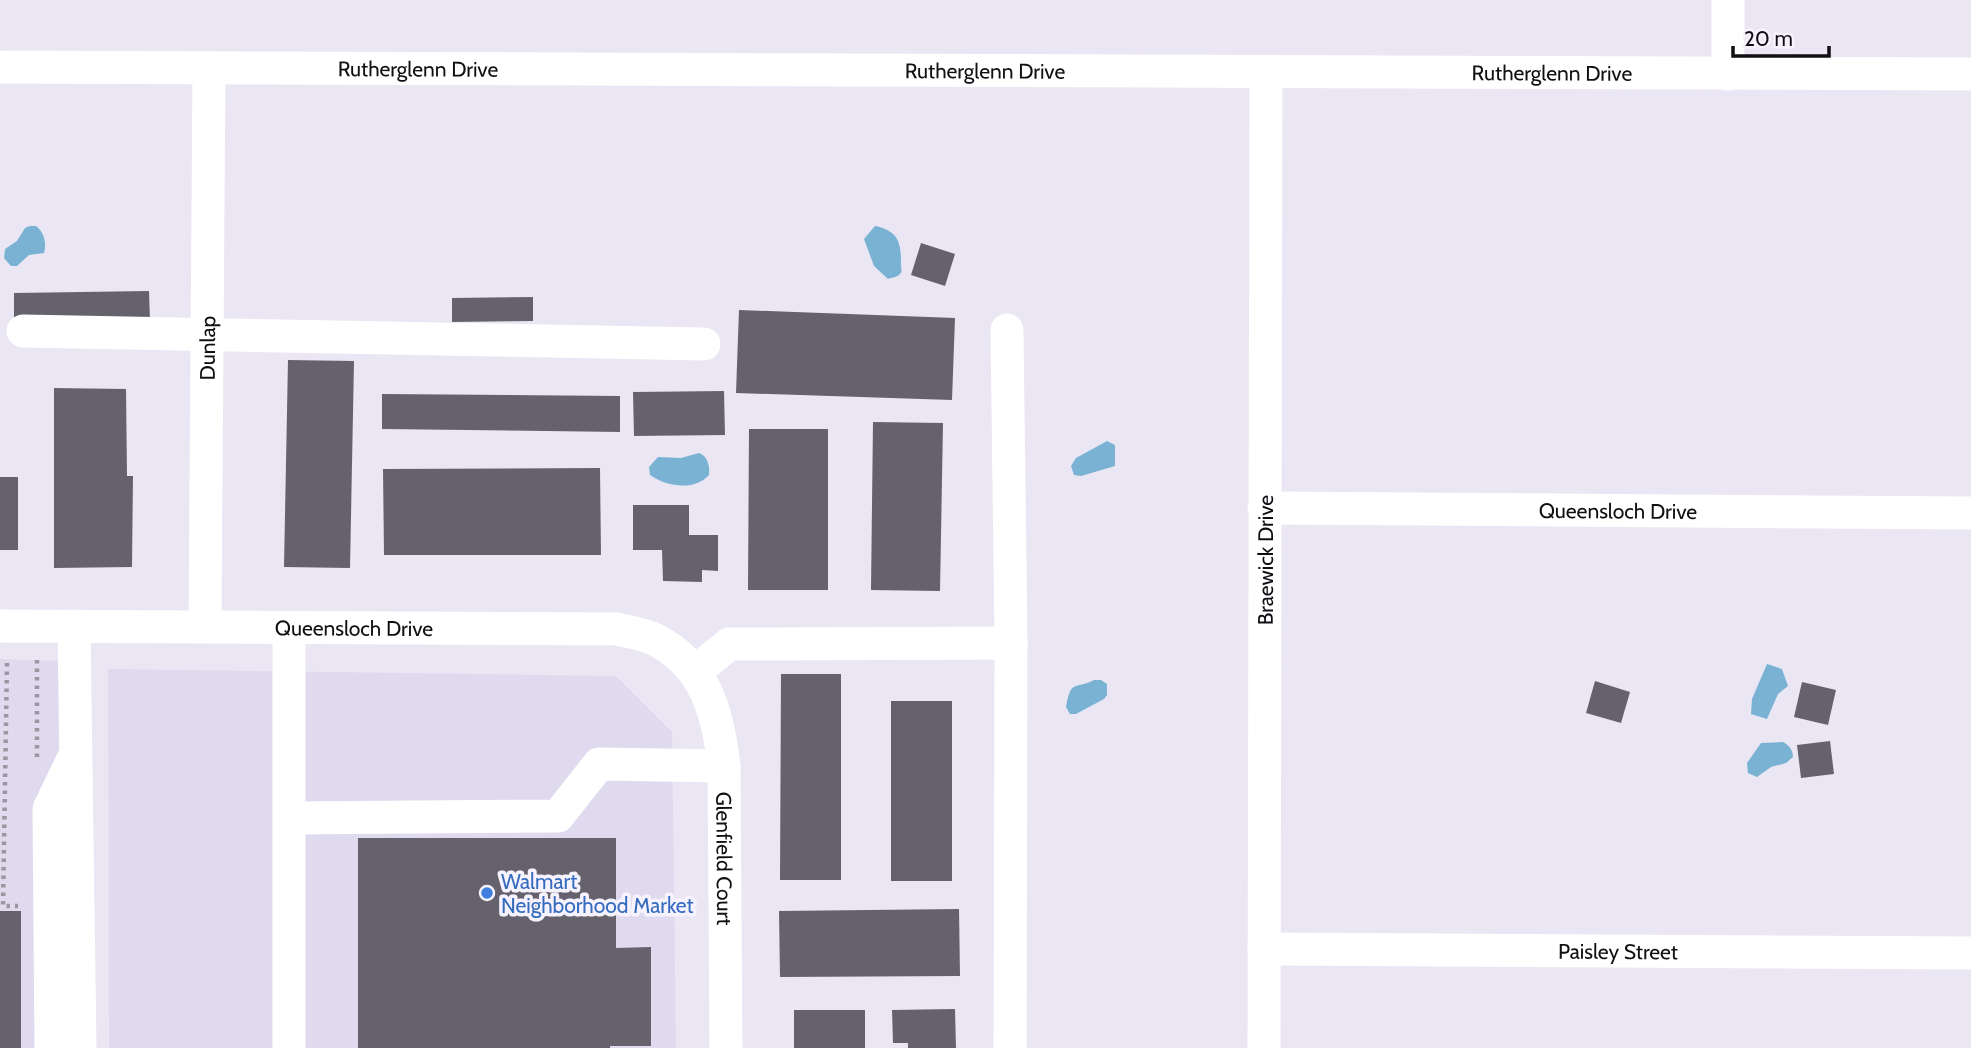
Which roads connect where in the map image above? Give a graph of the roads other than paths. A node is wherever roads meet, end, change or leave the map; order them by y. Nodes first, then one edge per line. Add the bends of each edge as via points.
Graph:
1 (1728, 0) edge
2 (0, 68) edge
3 (209, 68) junction
4 (1266, 72) junction
5 (1728, 74) junction
6 (1971, 74) edge
7 (1007, 330) dead end
8 (23, 331) dead end
9 (207, 333) junction
10 (704, 344) dead end
11 (1264, 508) junction
12 (1971, 513) edge
13 (0, 626) edge
14 (74, 626) junction
15 (205, 626) junction
16 (289, 628) junction
17 (1011, 643) junction
18 (695, 672) junction
19 (76, 754) junction
20 (724, 766) junction
21 (290, 818) junction
22 (1264, 949) junction
23 (1971, 953) edge
24 (51, 1048) edge
25 (80, 1048) edge
26 (289, 1048) edge
27 (726, 1048) edge
28 (1010, 1048) edge
29 (1264, 1048) edge

1 - 5 street
2 - 3 street, Rutherglenn Drive
3 - 4 street, Rutherglenn Drive
3 - 9 street, Dunlap
4 - 5 street, Rutherglenn Drive
4 - 11 street, Braewick Drive
5 - 6 street, Rutherglenn Drive
7 - 17 street
8 - 9 street
9 - 10 street
9 - 15 street, Dunlap
11 - 12 street, Queensloch Drive
11 - 22 street, Braewick Drive
13 - 14 street, Queensloch Drive
14 - 15 street, Queensloch Drive
14 - 19 street
15 - 16 street, Queensloch Drive
16 - 18 street, Queensloch Drive via 617,629 653,639
16 - 21 street
17 - 18 street via 729,644
17 - 28 street
18 - 20 street, Glenfield Court via 720,727
19 - 24 street via 50,809
19 - 25 street
20 - 21 street via 599,764 558,816
20 - 27 street, Glenfield Court
21 - 26 street
22 - 23 street, Paisley Street
22 - 29 street, Braewick Drive

